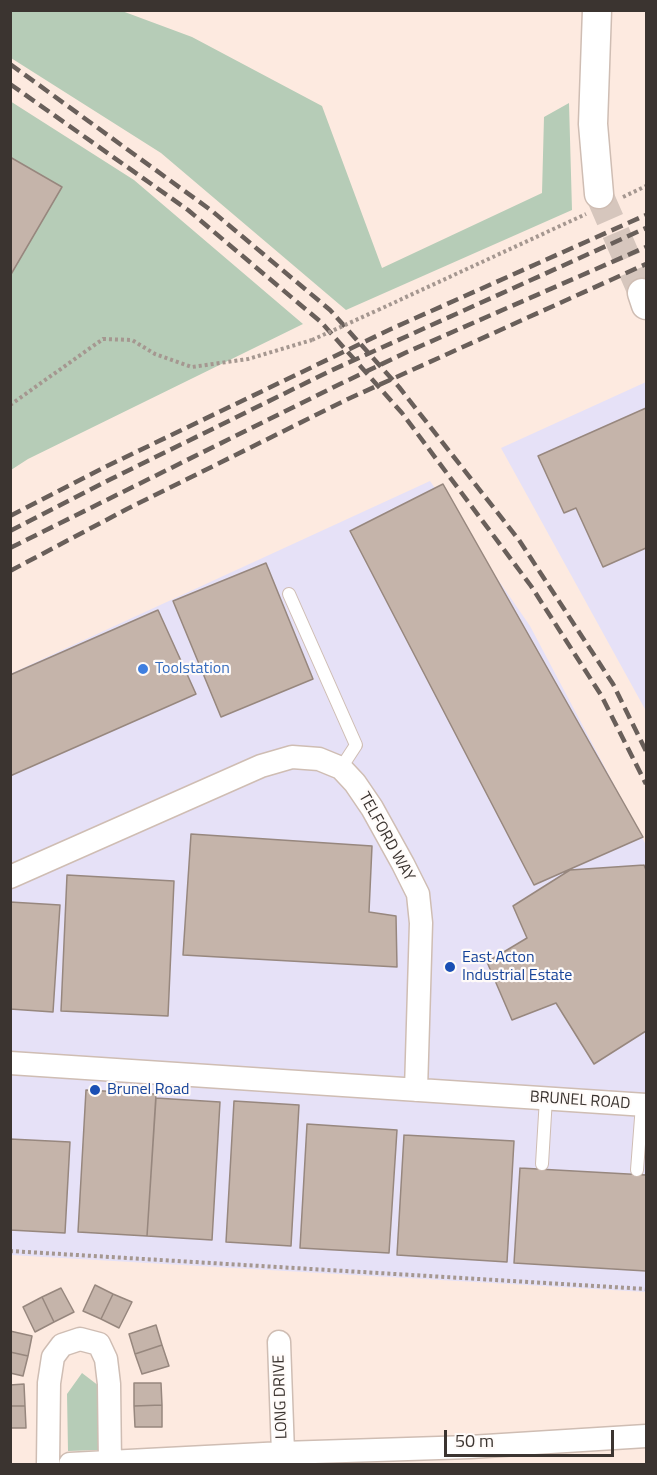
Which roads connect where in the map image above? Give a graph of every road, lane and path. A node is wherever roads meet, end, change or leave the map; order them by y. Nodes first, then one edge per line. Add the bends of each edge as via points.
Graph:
1 (597, 10) edge
2 (646, 186) edge
3 (602, 202) junction
4 (10, 405) edge
5 (289, 594) dead end
6 (341, 768) junction
7 (10, 877) edge
8 (10, 1063) edge
9 (416, 1089) junction
10 (546, 1098) junction
11 (644, 1105) edge
12 (542, 1164) dead end
13 (637, 1170) dead end
14 (10, 1251) edge
15 (646, 1290) edge
16 (279, 1342) dead end
17 (646, 1437) edge
18 (283, 1453) junction
19 (470, 1456) edge
20 (110, 1463) edge
21 (48, 1464) edge
22 (70, 1464) edge

1 - 3 street via 593,124
2 - 3 path
3 - 4 path, bridge via 312,340 248,359 192,367 155,354 132,340 103,339
5 - 6 lane via 356,745
6 - 7 street via 319,759 292,757 261,766
6 - 9 street, TELFORD WAY via 372,808 418,894 421,923
8 - 9 street, BRUNEL ROAD
9 - 10 street, BRUNEL ROAD
10 - 11 street, BRUNEL ROAD
10 - 12 lane
11 - 13 lane
14 - 15 path
16 - 18 street, LONG DRIVE
17 - 19 street, LONG DRIVE
18 - 19 street, LONG DRIVE
18 - 20 street, LONG DRIVE
20 - 21 street via 110,1384 106,1359 99,1344 80,1339 62,1345 53,1357
20 - 22 street, LONG DRIVE

